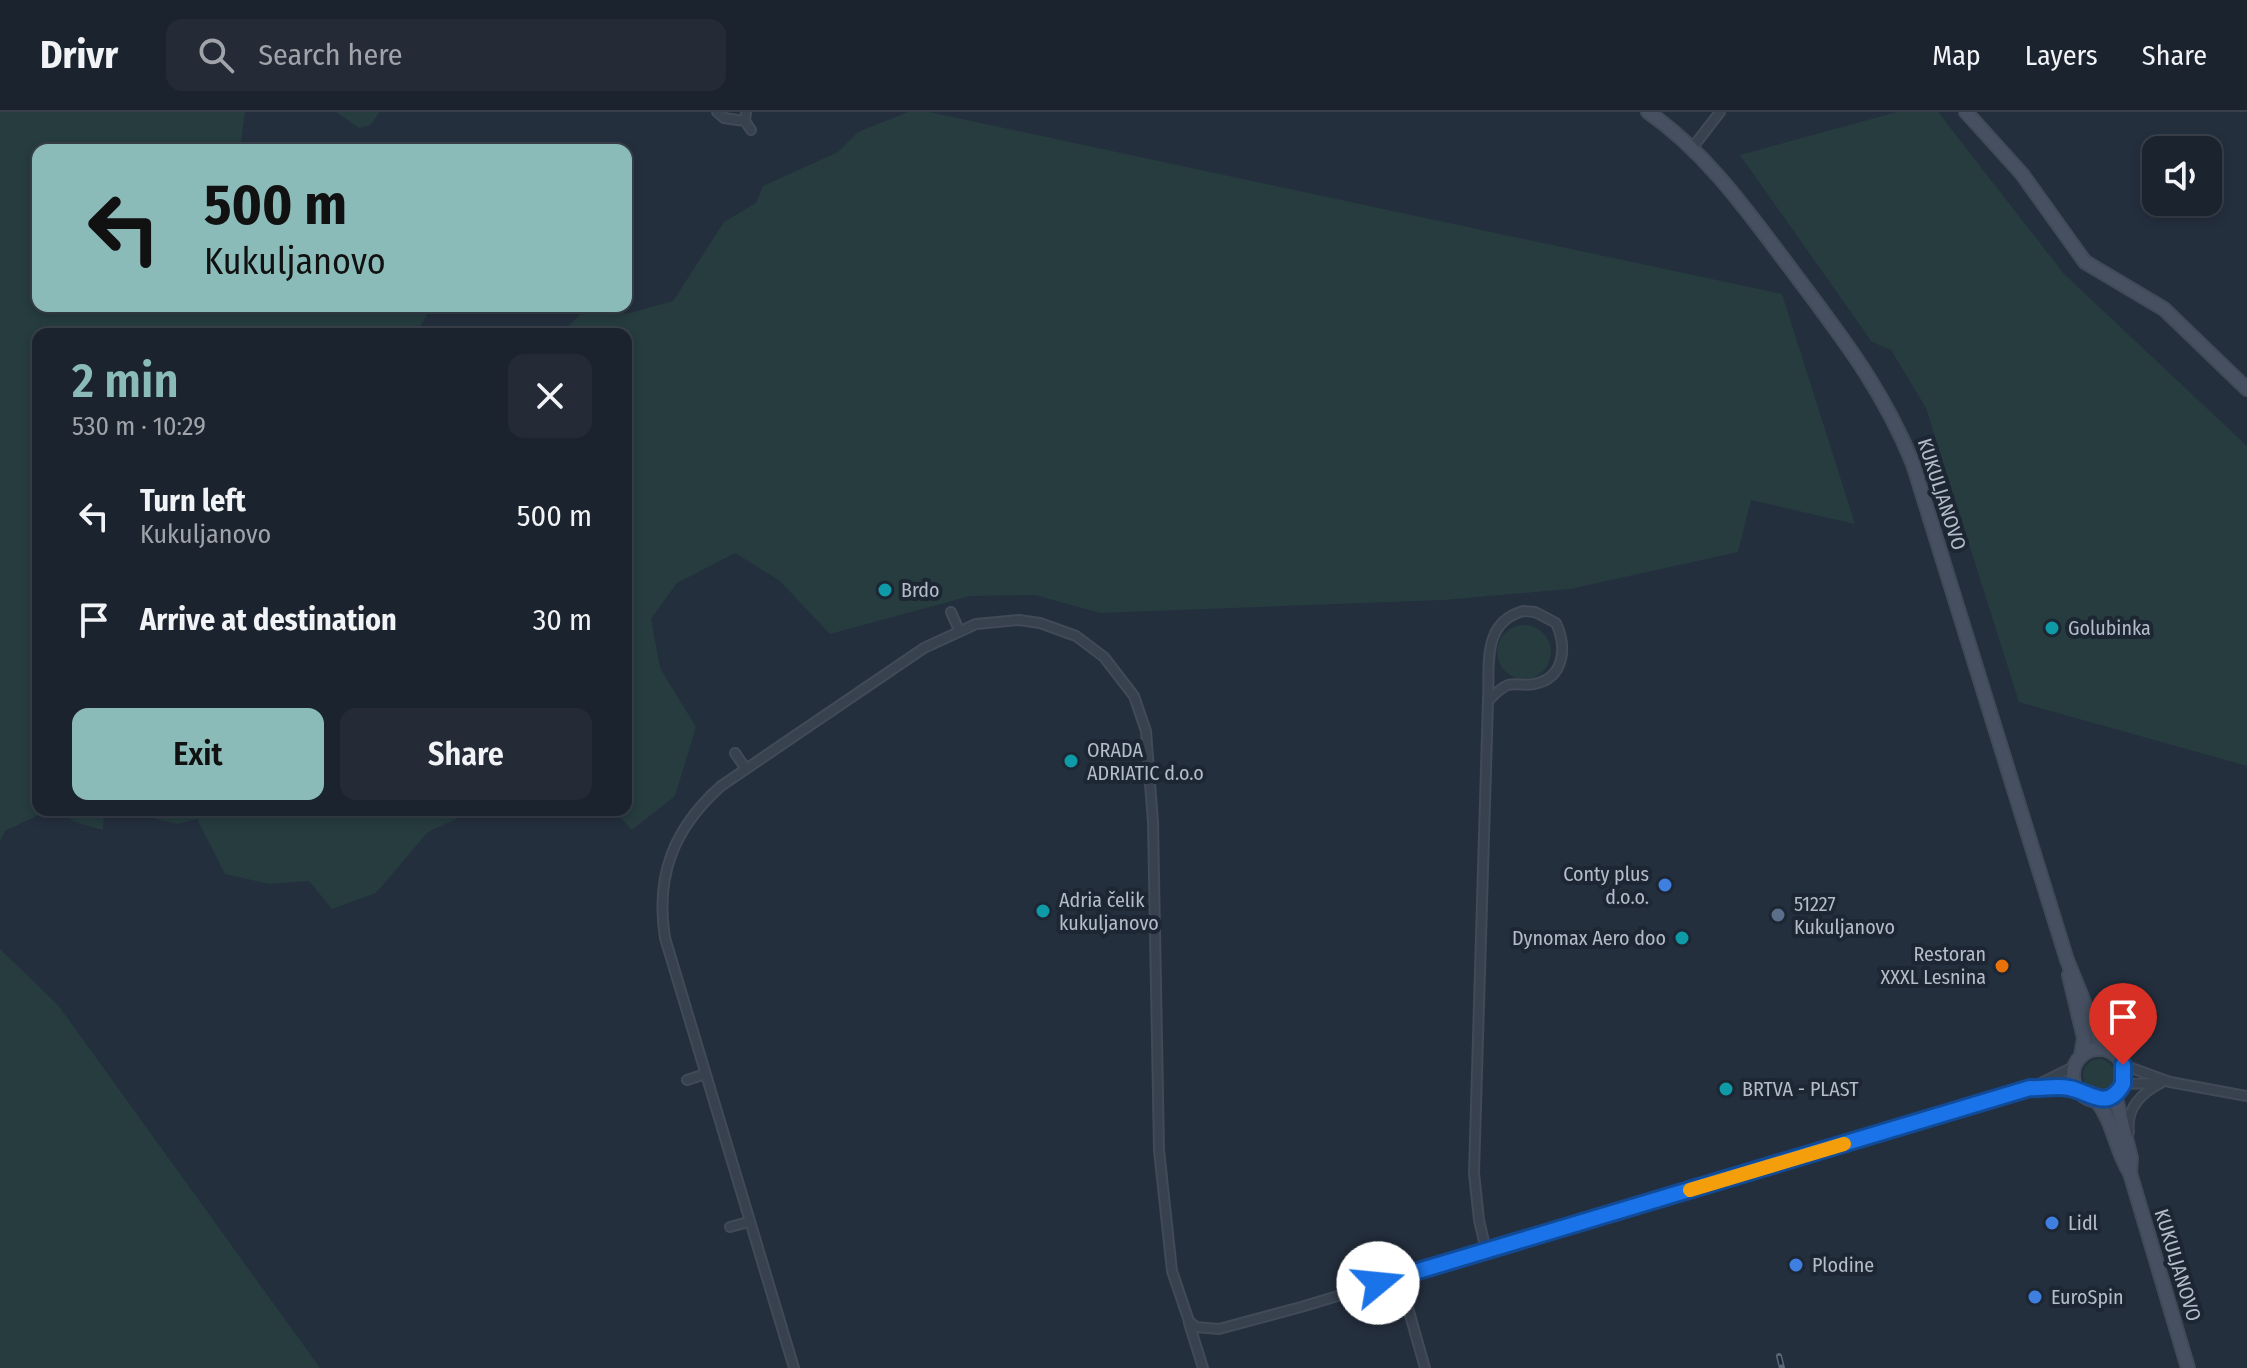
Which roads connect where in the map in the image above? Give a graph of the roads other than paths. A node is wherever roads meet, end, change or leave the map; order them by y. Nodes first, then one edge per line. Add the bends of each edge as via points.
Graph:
1 (717, 112) edge
2 (1648, 112) edge
3 (1720, 112) edge
4 (1966, 112) edge
5 (746, 116) edge
6 (751, 130) dead end
7 (1693, 147) junction
8 (2247, 389) edge
9 (951, 612) dead end
10 (959, 630) junction
11 (1488, 701) junction
12 (735, 753) dead end
13 (746, 769) junction
14 (2067, 960) junction
15 (2103, 1049) junction
16 (2078, 1061) junction
17 (2123, 1065) junction
18 (705, 1074) junction
19 (687, 1080) dead end
20 (2165, 1082) junction
21 (2123, 1084) junction
22 (2030, 1088) junction
23 (2080, 1092) junction
24 (2115, 1095) junction
25 (2247, 1096) edge
26 (2096, 1100) junction
27 (2131, 1158) junction
28 (2130, 1173) junction
29 (748, 1222) junction
30 (730, 1227) dead end
31 (1486, 1250) junction
32 (1399, 1276) junction
33 (1189, 1321) junction
34 (794, 1368) edge
35 (1203, 1368) edge
36 (1425, 1368) edge
37 (2188, 1368) edge

1 - 5 street via 724,118
2 - 7 main road, KUKULJANOVO
3 - 7 street
4 - 8 main road via 2022,174 2085,262 2164,309
5 - 6 street
7 - 14 main road, KUKULJANOVO via 1866,370 1899,429
9 - 10 street
10 - 13 street via 924,648
10 - 33 street via 1019,620 1060,628 1104,657 1125,681 1140,711 1153,822 1161,1191 1172,1271
11 - 11 street via 1509,685 1535,684 1556,671 1564,648 1556,623 1523,611 1501,621 1490,642
11 - 31 street via 1474,1173
12 - 13 street
13 - 18 street via 693,812 663,877 665,938
14 - 15 main road, KUKULJANOVO
14 - 16 main road, KUKULJANOVO via 2084,1038
15 - 16 main road
15 - 17 main road, KUKULJANOVO
16 - 22 street
16 - 23 main road, KUKULJANOVO via 2074,1076
17 - 20 street
17 - 21 main road
18 - 19 street
18 - 29 street
20 - 21 street
20 - 25 street
20 - 27 street via 2144,1094 2132,1109
21 - 24 main road
22 - 23 street
22 - 31 street
23 - 26 main road
24 - 26 main road
24 - 27 main road, KUKULJANOVO
26 - 28 main road, KUKULJANOVO via 2107,1114
27 - 28 main road, KUKULJANOVO
28 - 37 main road, KUKULJANOVO
29 - 30 street
29 - 34 street
31 - 32 street
32 - 33 street via 1219,1329
32 - 36 street
33 - 35 street

